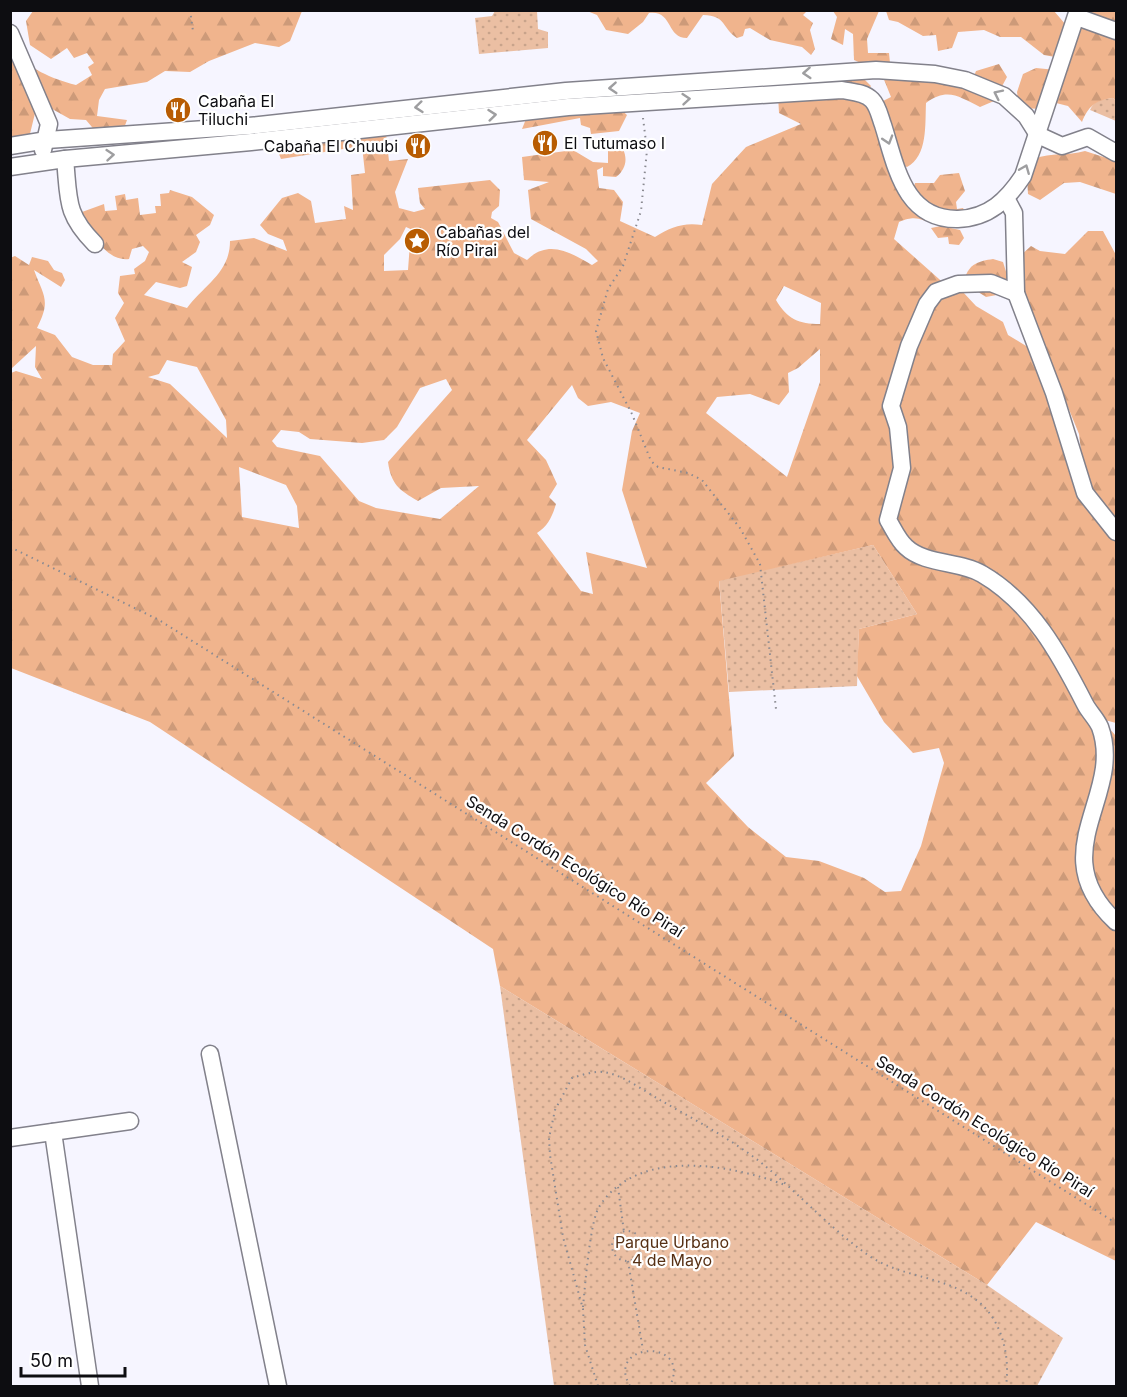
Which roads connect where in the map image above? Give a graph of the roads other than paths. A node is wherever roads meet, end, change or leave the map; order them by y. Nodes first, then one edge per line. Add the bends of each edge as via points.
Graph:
1 (1078, 14) edge
2 (1116, 31) edge
3 (10, 33) edge
4 (876, 70) junction
5 (770, 84) junction
6 (859, 92) junction
7 (467, 110) junction
8 (274, 131) junction
9 (1038, 135) junction
10 (84, 138) junction
11 (47, 140) junction
12 (10, 146) edge
13 (1116, 153) edge
14 (86, 158) junction
15 (65, 159) junction
16 (37, 163) junction
17 (10, 167) edge
18 (1007, 200) junction
19 (95, 244) dead end
20 (1016, 293) junction
21 (1116, 532) edge
22 (1116, 922) edge
23 (210, 1054) dead end
24 (130, 1121) dead end
25 (53, 1132) junction
26 (10, 1138) edge
27 (90, 1386) edge
28 (278, 1386) edge

1 - 2 street
1 - 9 street
3 - 11 street via 46,115
4 -> 5 street
4 - 6 street
9 -> 4 street via 1026,116 1004,96 965,80
5 - 6 street
7 -> 5 street via 641,103
5 -> 7 street via 566,91
6 -> 18 street via 872,100 879,113 902,186 914,203 928,213 963,219 980,215
7 - 8 street
8 - 10 street
14 -> 8 street
9 - 13 street via 1062,146 1088,137
18 -> 9 street via 1023,176
10 - 11 street
10 - 14 street
11 - 12 street
11 - 16 street
14 - 15 street
15 - 16 street
15 - 19 street via 70,211
16 - 17 street
18 - 20 street via 1014,213
20 - 21 street via 1054,393 1085,493
20 - 22 street via 991,283 958,284 936,292 927,304 891,406 898,427 902,468 888,520 906,547 981,573 1015,598 1042,629 1099,724 1105,764 1089,818 1084,869 1093,895
23 - 28 street
24 - 25 street
25 - 26 street
25 - 27 street

